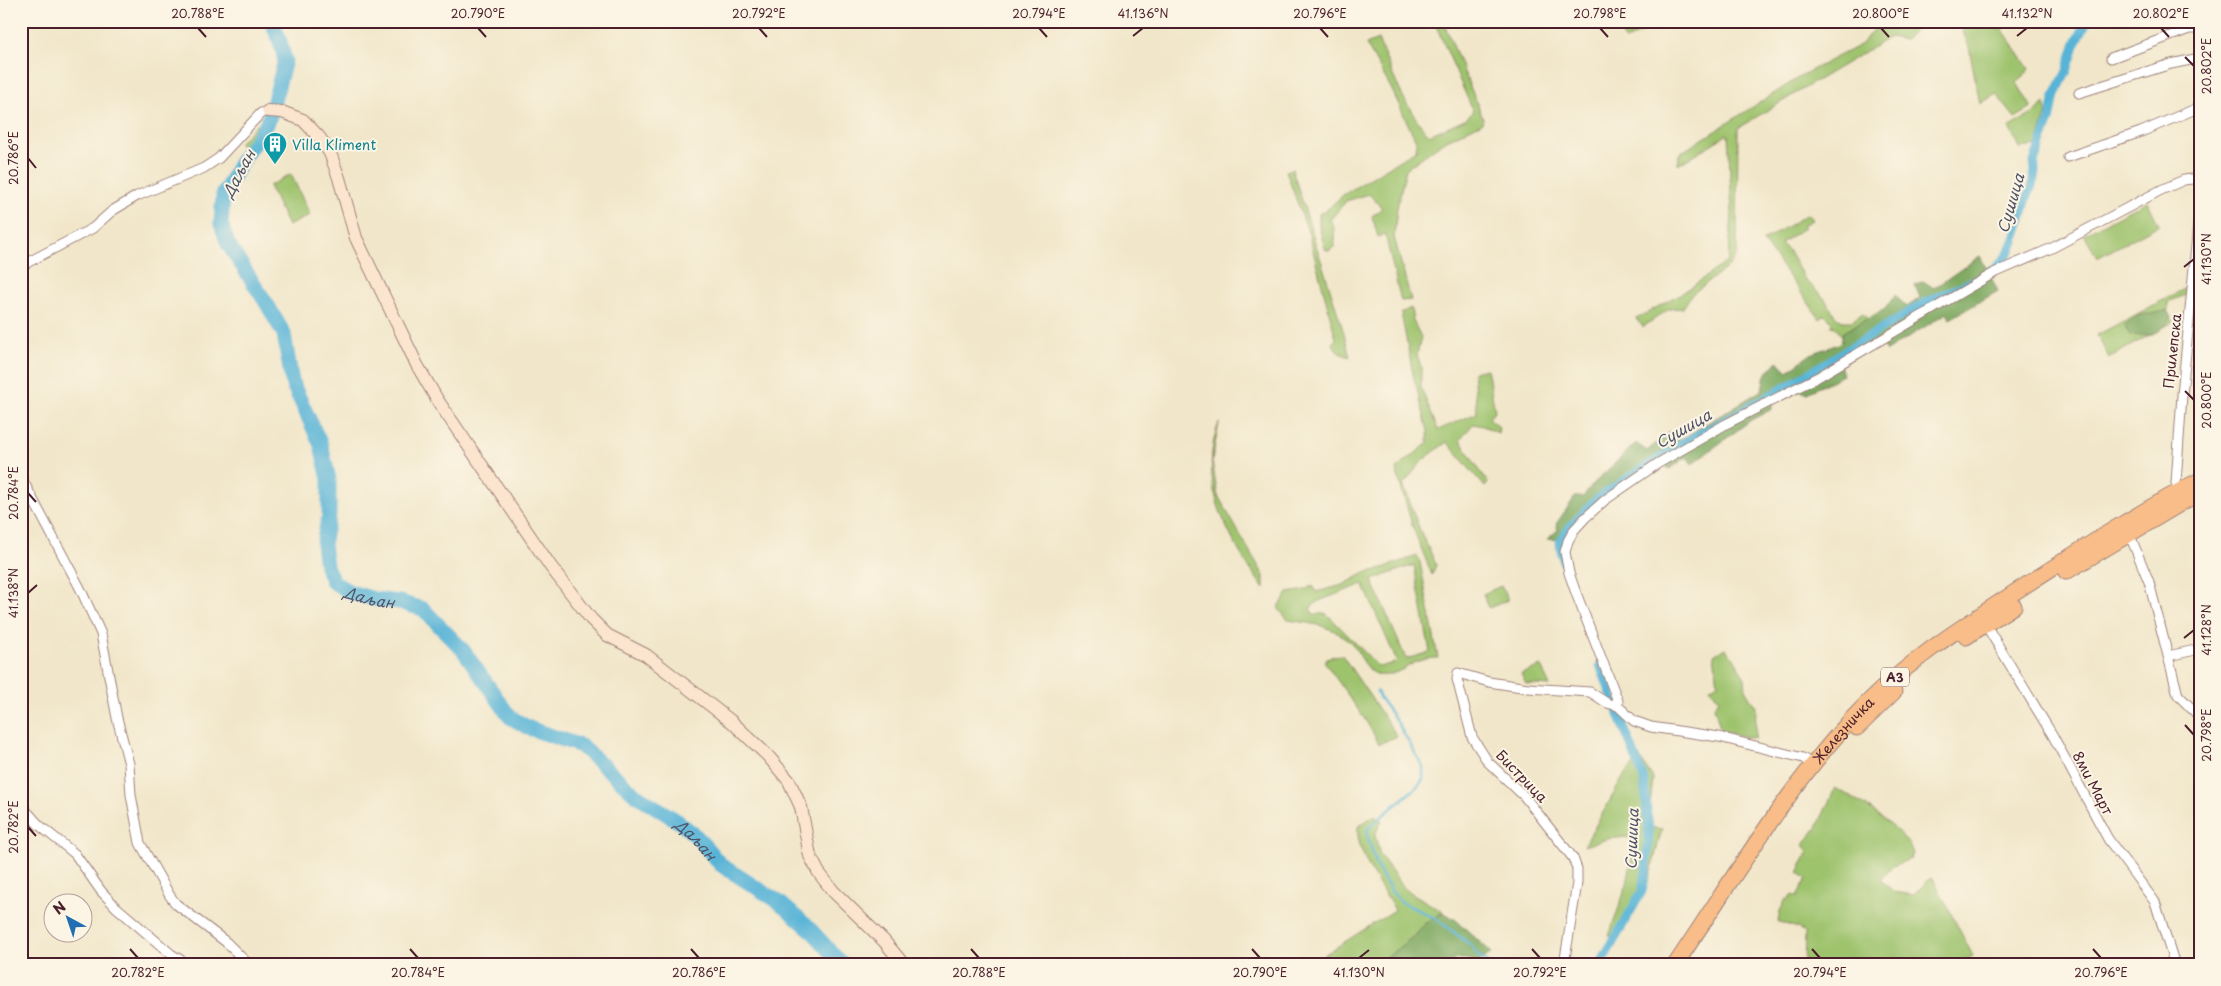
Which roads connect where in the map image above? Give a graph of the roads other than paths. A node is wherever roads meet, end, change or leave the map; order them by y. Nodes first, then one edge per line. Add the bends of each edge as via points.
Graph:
1 (2200, 29) edge
2 (2111, 58) dead end
3 (2200, 58) edge
4 (2079, 93) dead end
5 (2200, 107) edge
6 (268, 111) joint
7 (2068, 157) dead end
8 (2200, 178) edge
9 (2200, 202) edge
10 (2198, 235) edge
11 (21, 266) edge
12 (21, 477) edge
13 (2199, 486) edge
14 (2181, 496) junction
15 (2129, 533) junction
16 (1983, 620) junction
17 (2200, 649) edge
18 (2168, 656) junction
19 (1618, 706) junction
20 (2200, 717) edge
21 (1816, 768) junction
22 (21, 806) edge
23 (189, 965) edge
24 (249, 965) edge
25 (904, 965) edge
26 (1564, 965) edge
27 (1675, 965) edge
28 (1687, 965) edge
29 (2175, 965) edge

1 - 2 street via 2189,29
3 - 4 street
5 - 7 street
6 - 11 street via 261,113 219,158 204,168 136,196 93,228
6 - 25 street via 304,120 330,153 356,238 417,365 443,409 551,567 607,634 646,655 732,722 768,756 789,781 801,807 810,856 819,874
8 - 19 street via 2184,180 2160,190 2052,248 1994,273 1818,378 1726,424 1604,500 1574,530 1565,552 1569,572 1607,668
9 - 10 street, Прилепска
10 - 14 street, Прилепска via 2176,483
12 - 24 street via 101,634 129,764 140,843 176,904 226,942
13 - 14 main road, Железничка / A3
14 - 15 main road, Железничка / A3
14 - 16 main road, Железничка / A3 via 2111,531
15 - 16 main road, Железничка / A3
15 - 18 street via 2149,582
16 - 21 main road, Железничка / A3 via 1926,653 1885,686 1838,734
16 - 29 street, 8ми Март via 2053,736 2108,839 2155,902
17 - 18 street
18 - 20 street via 2178,695
19 - 21 street via 1634,721 1651,727 1719,737 1803,758
19 - 26 street, Бистрица via 1590,692 1528,688 1458,673 1472,737 1499,774 1524,796 1573,858 1577,869
21 - 27 main road, Железничка / A3
21 - 28 main road, Железничка / A3
22 - 23 street via 78,858 116,907 171,954

